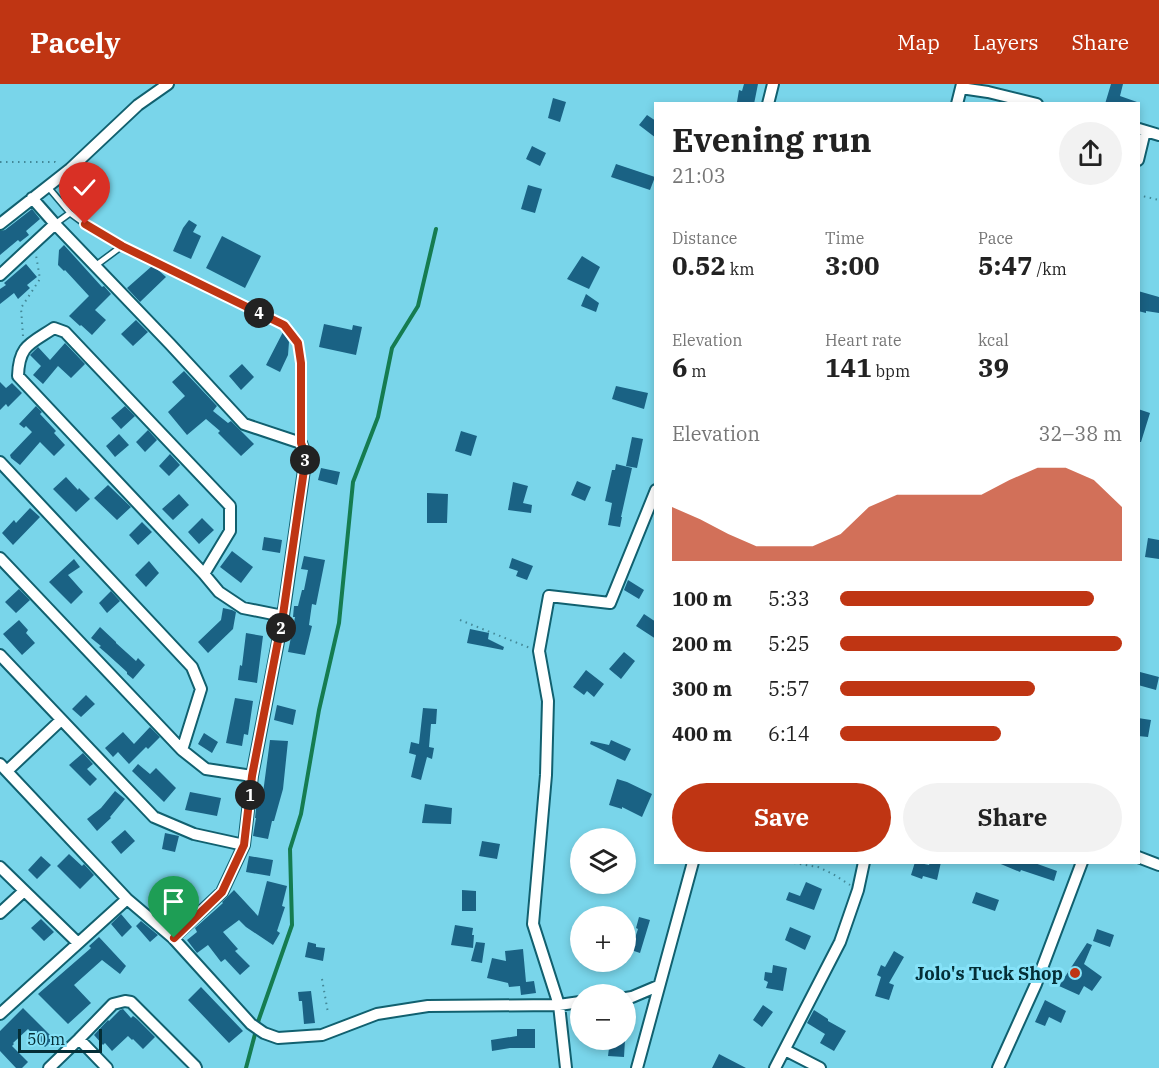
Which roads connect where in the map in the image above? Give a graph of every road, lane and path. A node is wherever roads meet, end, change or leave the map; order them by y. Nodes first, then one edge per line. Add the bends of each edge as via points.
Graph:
1 (168, 84) edge
2 (773, 84) edge
3 (962, 86) edge
4 (768, 102) edge
5 (958, 102) edge
6 (1029, 102) edge
7 (1142, 130) edge
8 (1159, 135) edge
9 (1140, 145) edge
10 (0, 162) edge
11 (70, 169) junction
12 (48, 186) junction
13 (1140, 196) edge
14 (32, 198) junction
15 (1159, 201) edge
16 (70, 213) junction
17 (0, 224) edge
18 (55, 224) junction
19 (37, 240) junction
20 (122, 246) junction
21 (95, 266) junction
22 (0, 275) edge
23 (24, 348) junction
24 (301, 443) junction
25 (0, 462) edge
26 (654, 495) edge
27 (0, 558) edge
28 (204, 574) junction
29 (283, 615) junction
30 (460, 620) dead end
31 (539, 651) junction
32 (0, 655) edge
33 (61, 720) junction
34 (182, 750) junction
35 (3, 767) edge
36 (252, 776) junction
37 (244, 845) junction
38 (1140, 858) edge
39 (692, 864) edge
40 (800, 864) edge
41 (864, 864) edge
42 (1081, 864) edge
43 (1159, 865) edge
44 (0, 867) edge
45 (858, 890) junction
46 (24, 891) junction
47 (126, 899) junction
48 (0, 913) edge
49 (174, 938) junction
50 (78, 943) junction
51 (322, 979) dead end
52 (658, 986) junction
53 (636, 995) edge
54 (570, 1003) edge
55 (559, 1005) junction
56 (328, 1013) dead end
57 (0, 1014) edge
58 (79, 1040) junction
59 (785, 1050) junction
60 (48, 1068) edge
61 (107, 1068) edge
62 (196, 1068) edge
63 (566, 1068) edge
64 (637, 1068) edge
65 (775, 1068) edge
66 (820, 1068) edge
67 (998, 1068) edge

1 - 11 street via 138,105
2 - 4 street
3 - 5 street
3 - 6 street
7 - 8 street
7 - 9 street
10 - 11 path via 55,162
11 - 12 street
12 - 14 street
12 - 16 lane
13 - 15 path
14 - 17 street
14 - 18 street
16 - 18 lane
16 - 20 lane
18 - 19 street
18 - 21 street
19 - 22 street
19 - 23 path via 40,279 21,308
20 - 21 lane
20 - 24 lane via 284,325 298,343 301,363
21 - 24 street via 244,424
23 - 28 street via 18,376
23 - 28 street via 54,328 65,332 230,506 230,531
24 - 29 street via 306,456
25 - 34 street via 192,667 201,689
26 - 31 street via 610,603 549,596
27 - 34 street
28 - 29 street via 219,592 243,608
29 - 36 street
30 - 31 path
31 - 55 street via 548,701 533,924
32 - 33 street
33 - 35 street
33 - 37 street via 154,817 194,834
34 - 36 street via 206,769
35 - 47 street
36 - 37 street
37 - 49 street via 222,892
38 - 43 street
39 - 52 street
40 - 45 path via 818,867
41 - 45 street
42 - 67 street via 1036,984
44 - 46 street
45 - 59 street via 840,942
46 - 48 street
46 - 50 street
47 - 49 street
47 - 50 street
49 - 55 street via 250,1024 278,1038 322,1035 377,1014 429,1006
50 - 57 street
51 - 56 path
52 - 53 street
52 - 64 street
54 - 55 street
55 - 63 street
58 - 60 street
58 - 61 street
58 - 62 street via 113,1004 130,1002
59 - 65 street
59 - 66 street

